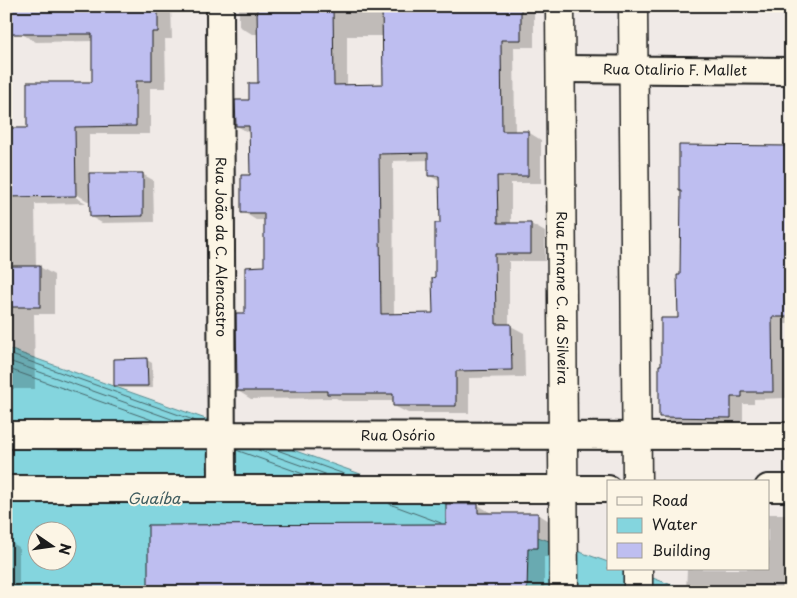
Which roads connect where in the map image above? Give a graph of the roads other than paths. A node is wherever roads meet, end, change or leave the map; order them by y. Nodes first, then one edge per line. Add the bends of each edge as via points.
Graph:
1 (220, 6) edge
2 (560, 6) edge
3 (633, 6) edge
4 (560, 69) junction
5 (633, 70) junction
6 (791, 71) edge
7 (6, 435) edge
8 (222, 435) junction
9 (563, 436) junction
10 (637, 436) junction
11 (791, 436) edge
12 (637, 480) edge
13 (770, 488) edge
14 (791, 488) edge
15 (6, 489) edge
16 (222, 489) junction
17 (563, 489) junction
18 (607, 489) edge
19 (638, 570) edge
20 (564, 592) edge
21 (638, 592) edge

1 - 8 street, Rua João da C. Alencastro
2 - 4 street, Rua Ernane C. da Silveira
3 - 5 street
4 - 5 street, Rua Otalirio F. Mallet
4 - 9 street, Rua Ernane C. da Silveira
5 - 6 street, Rua Otalirio F. Mallet
5 - 10 street
7 - 8 street, Rua Osório
8 - 9 street, Rua Osório
8 - 16 street, Rua João da C. Alencastro
9 - 10 street, Rua Osório
9 - 17 street, Rua Ernane C. da Silveira
10 - 11 street, Rua Osório
10 - 12 street
13 - 14 street
15 - 16 street
16 - 17 street
17 - 18 street
17 - 20 street, Rua Ernane C. da Silveira
19 - 21 street

